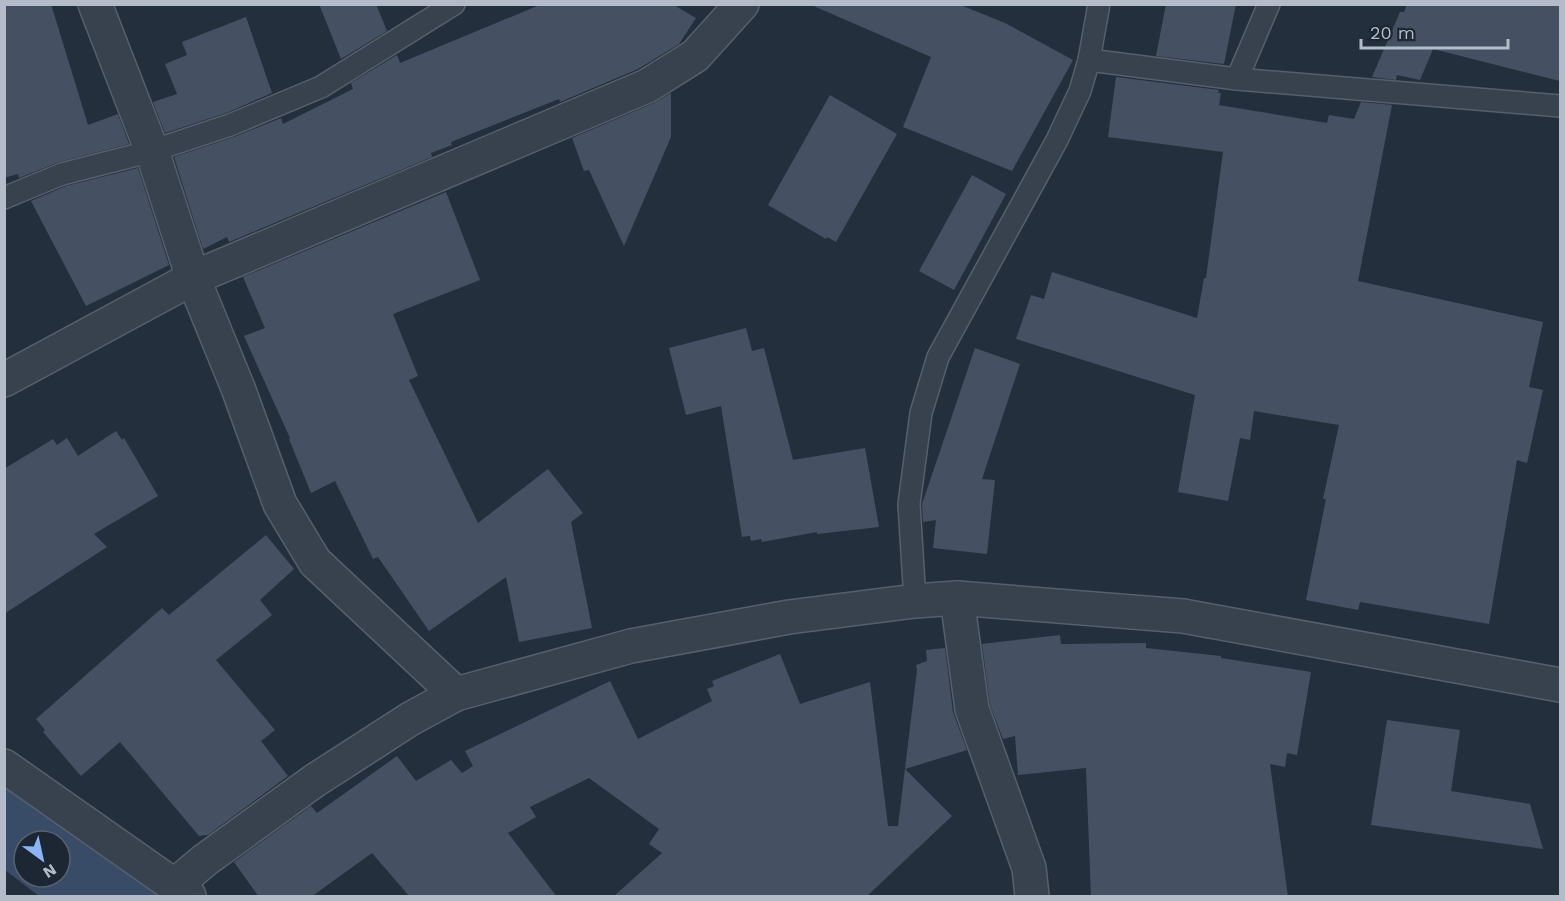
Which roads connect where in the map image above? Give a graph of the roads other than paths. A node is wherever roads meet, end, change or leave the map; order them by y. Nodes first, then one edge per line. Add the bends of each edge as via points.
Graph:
1 (94, 4) edge
2 (453, 4) edge
3 (742, 4) edge
4 (1099, 4) edge
5 (1269, 4) edge
6 (1089, 60) junction
7 (1237, 79) junction
8 (1560, 106) edge
9 (152, 151) junction
10 (4, 198) edge
11 (193, 278) junction
12 (4, 380) edge
13 (957, 598) junction
14 (915, 601) junction
15 (1560, 685) edge
16 (456, 694) junction
17 (4, 766) edge
18 (182, 891) edge
19 (1032, 897) edge

1 - 9 street
2 - 9 lane via 321,87 230,125
3 - 11 street via 695,56 647,86
4 - 6 lane
5 - 7 lane
6 - 7 lane
6 - 14 lane via 1080,91 1057,140 938,357 921,413 909,504
7 - 8 lane
9 - 10 lane via 62,174
9 - 11 street
11 - 12 street
11 - 16 street via 280,504 315,562
13 - 14 street
13 - 15 street via 1183,616
13 - 19 street via 972,709 1029,868
14 - 16 street via 789,617 631,646
16 - 18 street via 314,782 205,860
17 - 18 street

